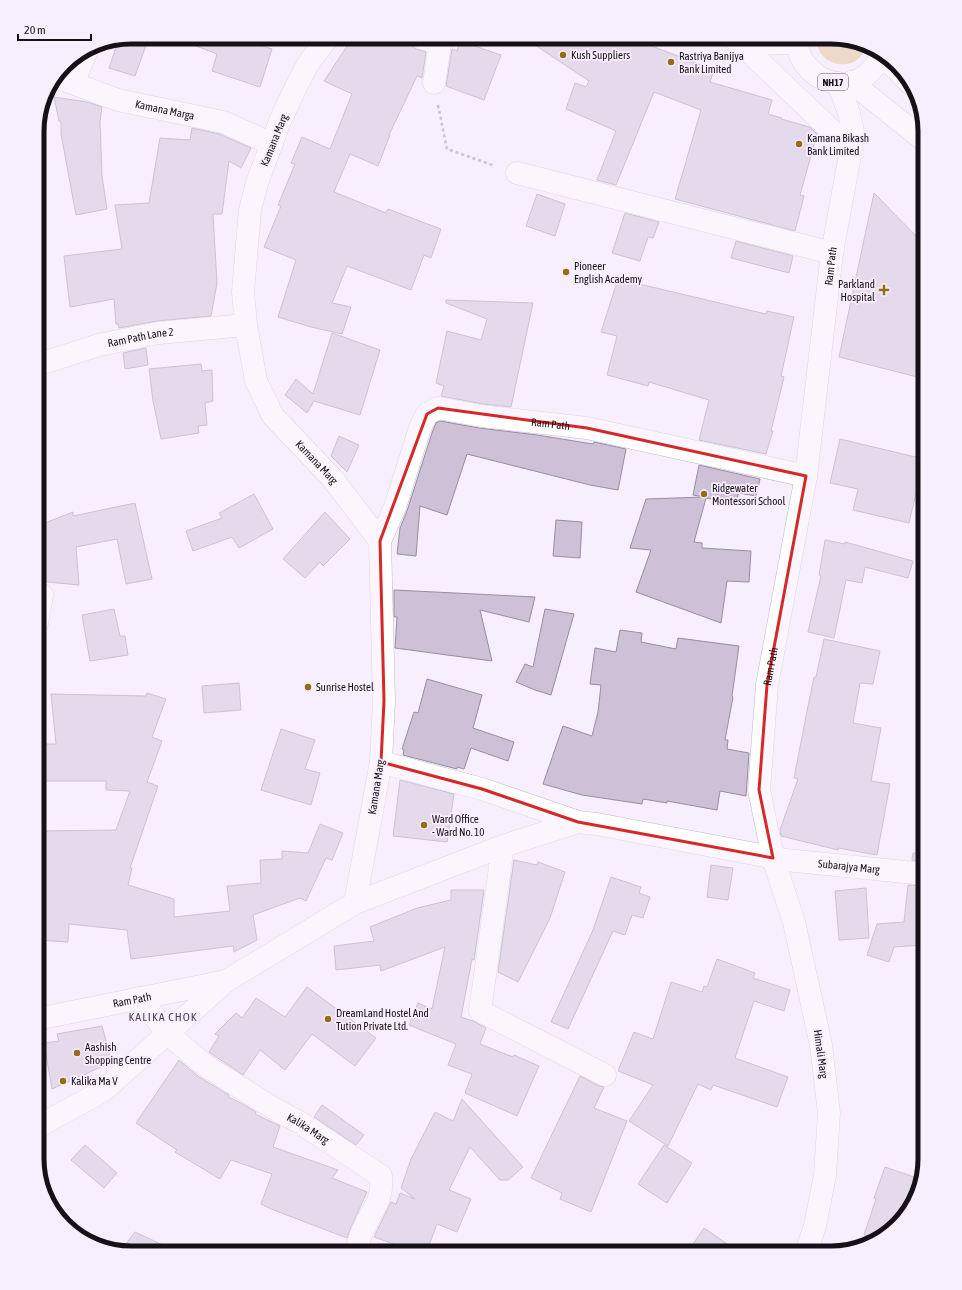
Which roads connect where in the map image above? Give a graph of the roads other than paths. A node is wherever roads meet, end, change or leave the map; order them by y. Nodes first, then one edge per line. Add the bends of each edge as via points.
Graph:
1 (323, 44) edge
2 (440, 44) edge
3 (740, 44) edge
4 (798, 44) edge
5 (879, 59) edge
6 (76, 65) edge
7 (65, 80) edge
8 (434, 83) road end
9 (845, 83) junction
10 (918, 136) edge
11 (272, 144) junction
12 (851, 149) junction
13 (517, 173) road end
14 (832, 253) junction
15 (246, 325) junction
16 (44, 362) edge
17 (806, 476) junction
18 (380, 541) junction
19 (381, 762) junction
20 (578, 822) junction
21 (503, 846) junction
22 (773, 858) junction
23 (918, 873) edge
24 (355, 902) junction
25 (226, 981) junction
26 (140, 998) junction
27 (44, 1017) edge
28 (168, 1034) junction
29 (605, 1076) dead end
30 (44, 1123) edge
31 (358, 1246) edge
32 (808, 1246) edge

1 - 11 main road, Kamana Marg via 308,64 295,89
2 - 8 main road
3 - 12 main road
4 - 9 main road, NH17 via 803,61 815,75 826,81
5 - 9 main road, NH17 via 864,77
6 - 7 main road
7 - 11 main road, Kamana Marga via 118,100 223,122
9 - 10 main road, NH17
9 - 12 main road, Ram Path via 853,132
11 - 15 main road, Kamana Marg via 250,210 243,292
12 - 14 main road, Ram Path
13 - 14 main road
14 - 17 main road, Ram Path
15 - 16 main road, Ram Path Lane 2 via 158,333 99,345
15 - 18 main road, Kamana Marg via 256,381 273,416 332,478
17 - 18 main road, Ram Path via 587,428 481,416 438,408 427,414 420,428 395,507
17 - 22 main road, Ram Path via 767,685 759,790
18 - 19 main road, Kamana Marg via 384,701
19 - 20 main road via 482,789
19 - 24 main road, Kamana Marg
20 - 21 main road
20 - 22 main road, Subarajya Marg
21 - 24 main road
21 - 29 main road via 480,1011
22 - 23 main road, Subarajya Marg
22 - 32 main road, Himali Marg via 794,922 821,1044 829,1114 825,1175
24 - 25 main road
25 - 26 main road, Ram Path
25 - 28 main road
26 - 27 main road, Ram Path
26 - 28 main road
28 - 30 main road via 103,1092
28 - 31 main road, Kalika Marg via 206,1066 299,1122 381,1176 382,1186 378,1201 362,1232

